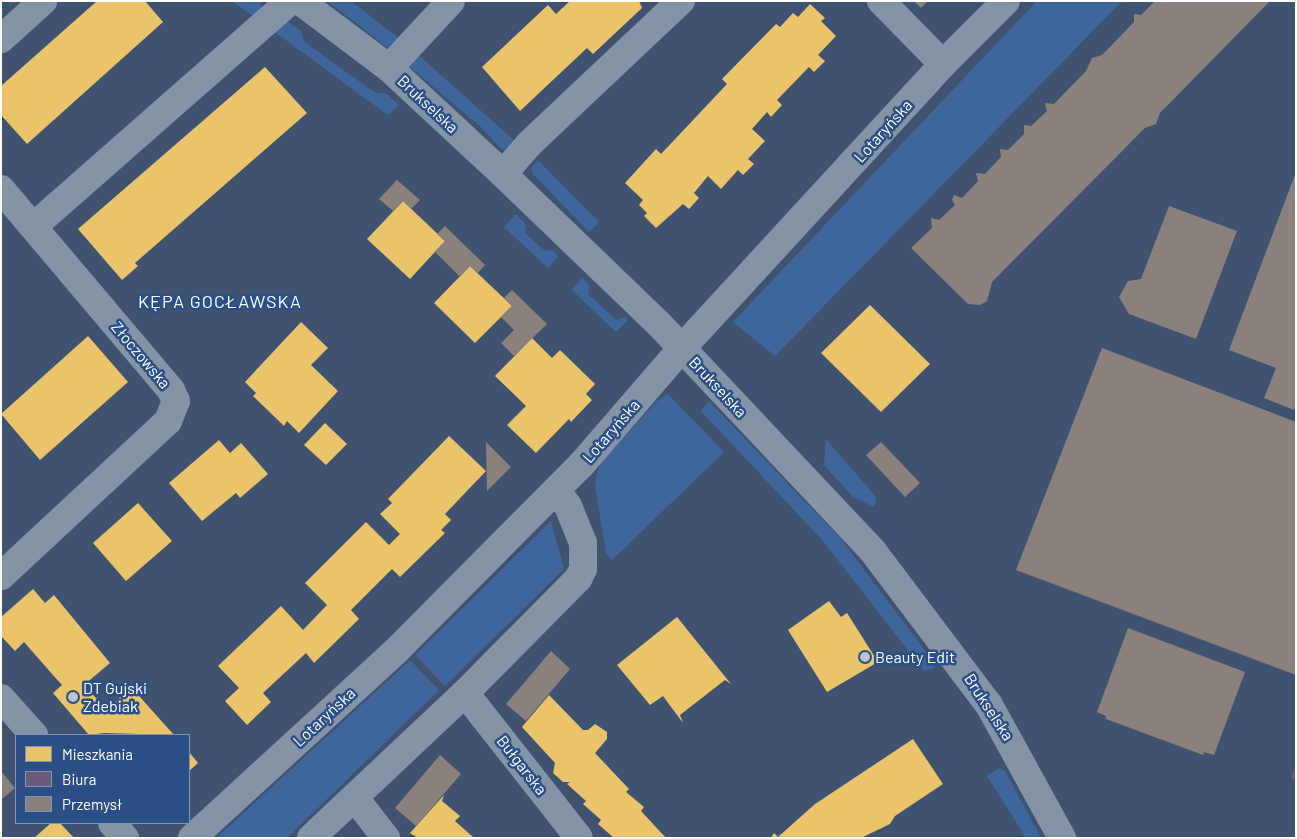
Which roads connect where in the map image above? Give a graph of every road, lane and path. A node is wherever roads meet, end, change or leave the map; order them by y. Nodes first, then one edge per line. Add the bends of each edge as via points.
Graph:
1 (43, 1) edge
2 (290, 1) edge
3 (300, 1) edge
4 (451, 1) edge
5 (681, 1) edge
6 (882, 1) edge
7 (1006, 1) edge
8 (1, 38) edge
9 (943, 64) junction
10 (389, 68) junction
11 (503, 174) junction
12 (1, 189) edge
13 (34, 226) junction
14 (682, 348) junction
15 (556, 490) junction
16 (1, 576) edge
17 (465, 692) junction
18 (1, 698) edge
19 (33, 734) edge
20 (355, 798) junction
21 (113, 824) edge
22 (125, 838) edge
23 (192, 838) edge
24 (311, 838) edge
25 (386, 838) edge
26 (579, 838) edge
27 (1062, 838) edge

1 - 8 street
2 - 13 street
3 - 10 street, Brukselska
4 - 10 street
5 - 11 street via 529,144
6 - 9 street
7 - 9 street, Lotaryńska
9 - 14 street, Lotaryńska
10 - 11 street, Brukselska
11 - 14 street, Brukselska
12 - 13 street, Złoczowska
13 - 16 street, Złoczowska via 171,390 176,406 168,421
14 - 15 street, Lotaryńska
14 - 27 street, Brukselska via 872,550 960,662 1014,747
15 - 17 street via 568,506 583,543 583,569 578,579
15 - 23 street, Lotaryńska via 397,650
17 - 20 street
17 - 26 street, Bułgarska
18 - 19 street
20 - 24 street
20 - 25 street
21 - 22 street

